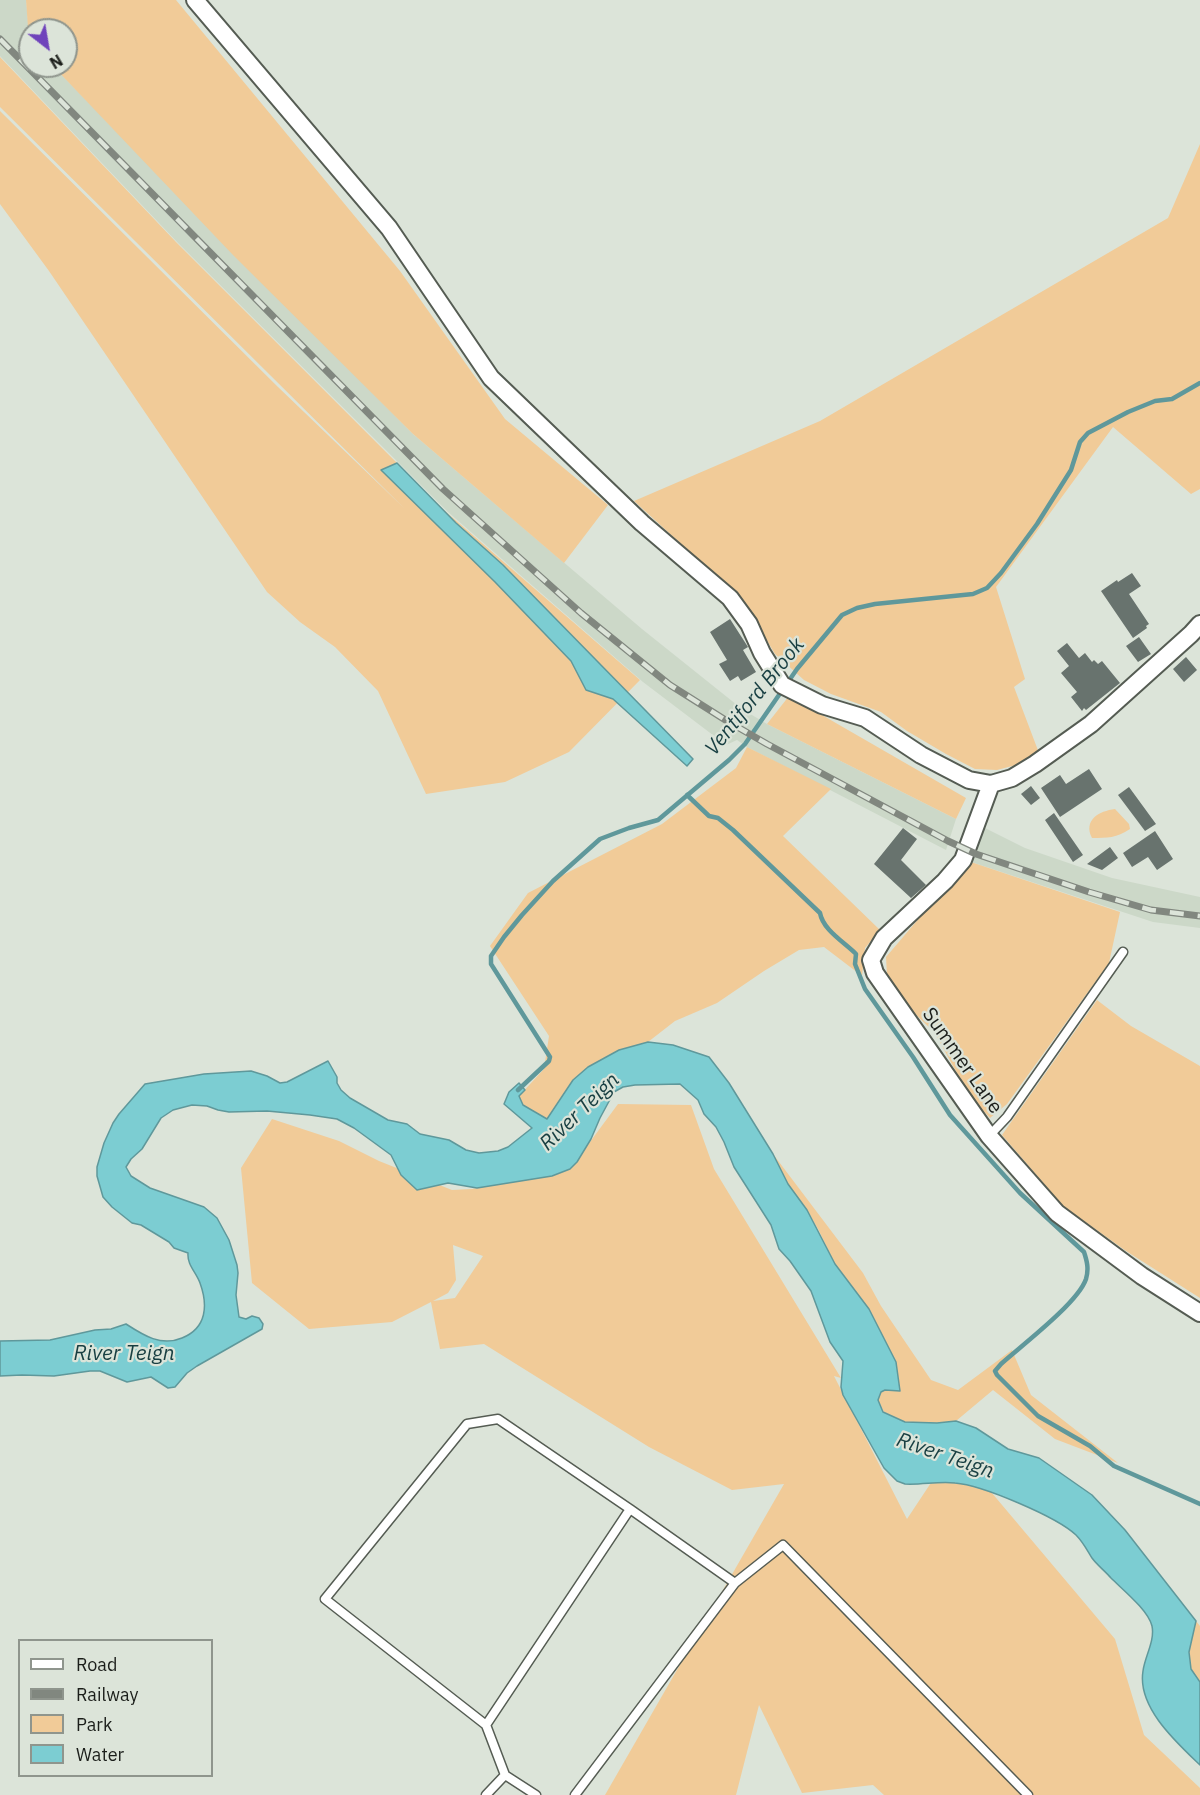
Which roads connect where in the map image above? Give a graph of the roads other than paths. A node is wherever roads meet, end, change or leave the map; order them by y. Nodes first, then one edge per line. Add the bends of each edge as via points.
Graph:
1 (195, 0) edge
2 (1200, 624) edge
3 (991, 784) junction
4 (1123, 952) dead end
5 (989, 1136) junction
6 (1200, 1313) edge
7 (630, 1509) junction
8 (735, 1582) junction
9 (486, 1725) junction
10 (505, 1775) junction
11 (486, 1795) edge
12 (536, 1795) edge
13 (575, 1795) edge
14 (1028, 1795) edge

1 - 3 street via 389,228 491,378 642,523 730,598 749,624 762,653 789,689 822,705 865,718 921,755 969,780
2 - 3 street via 1091,724 1012,778
3 - 5 street, Summer Lane via 963,860 884,938 871,960 875,973
4 - 5 lane via 1007,1117
5 - 6 street, Summer Lane via 1057,1213
7 - 8 lane
7 - 9 lane
7 - 9 lane via 498,1419 467,1424 325,1599
8 - 13 lane
8 - 14 lane via 783,1545
9 - 10 lane
10 - 11 lane
10 - 12 lane

